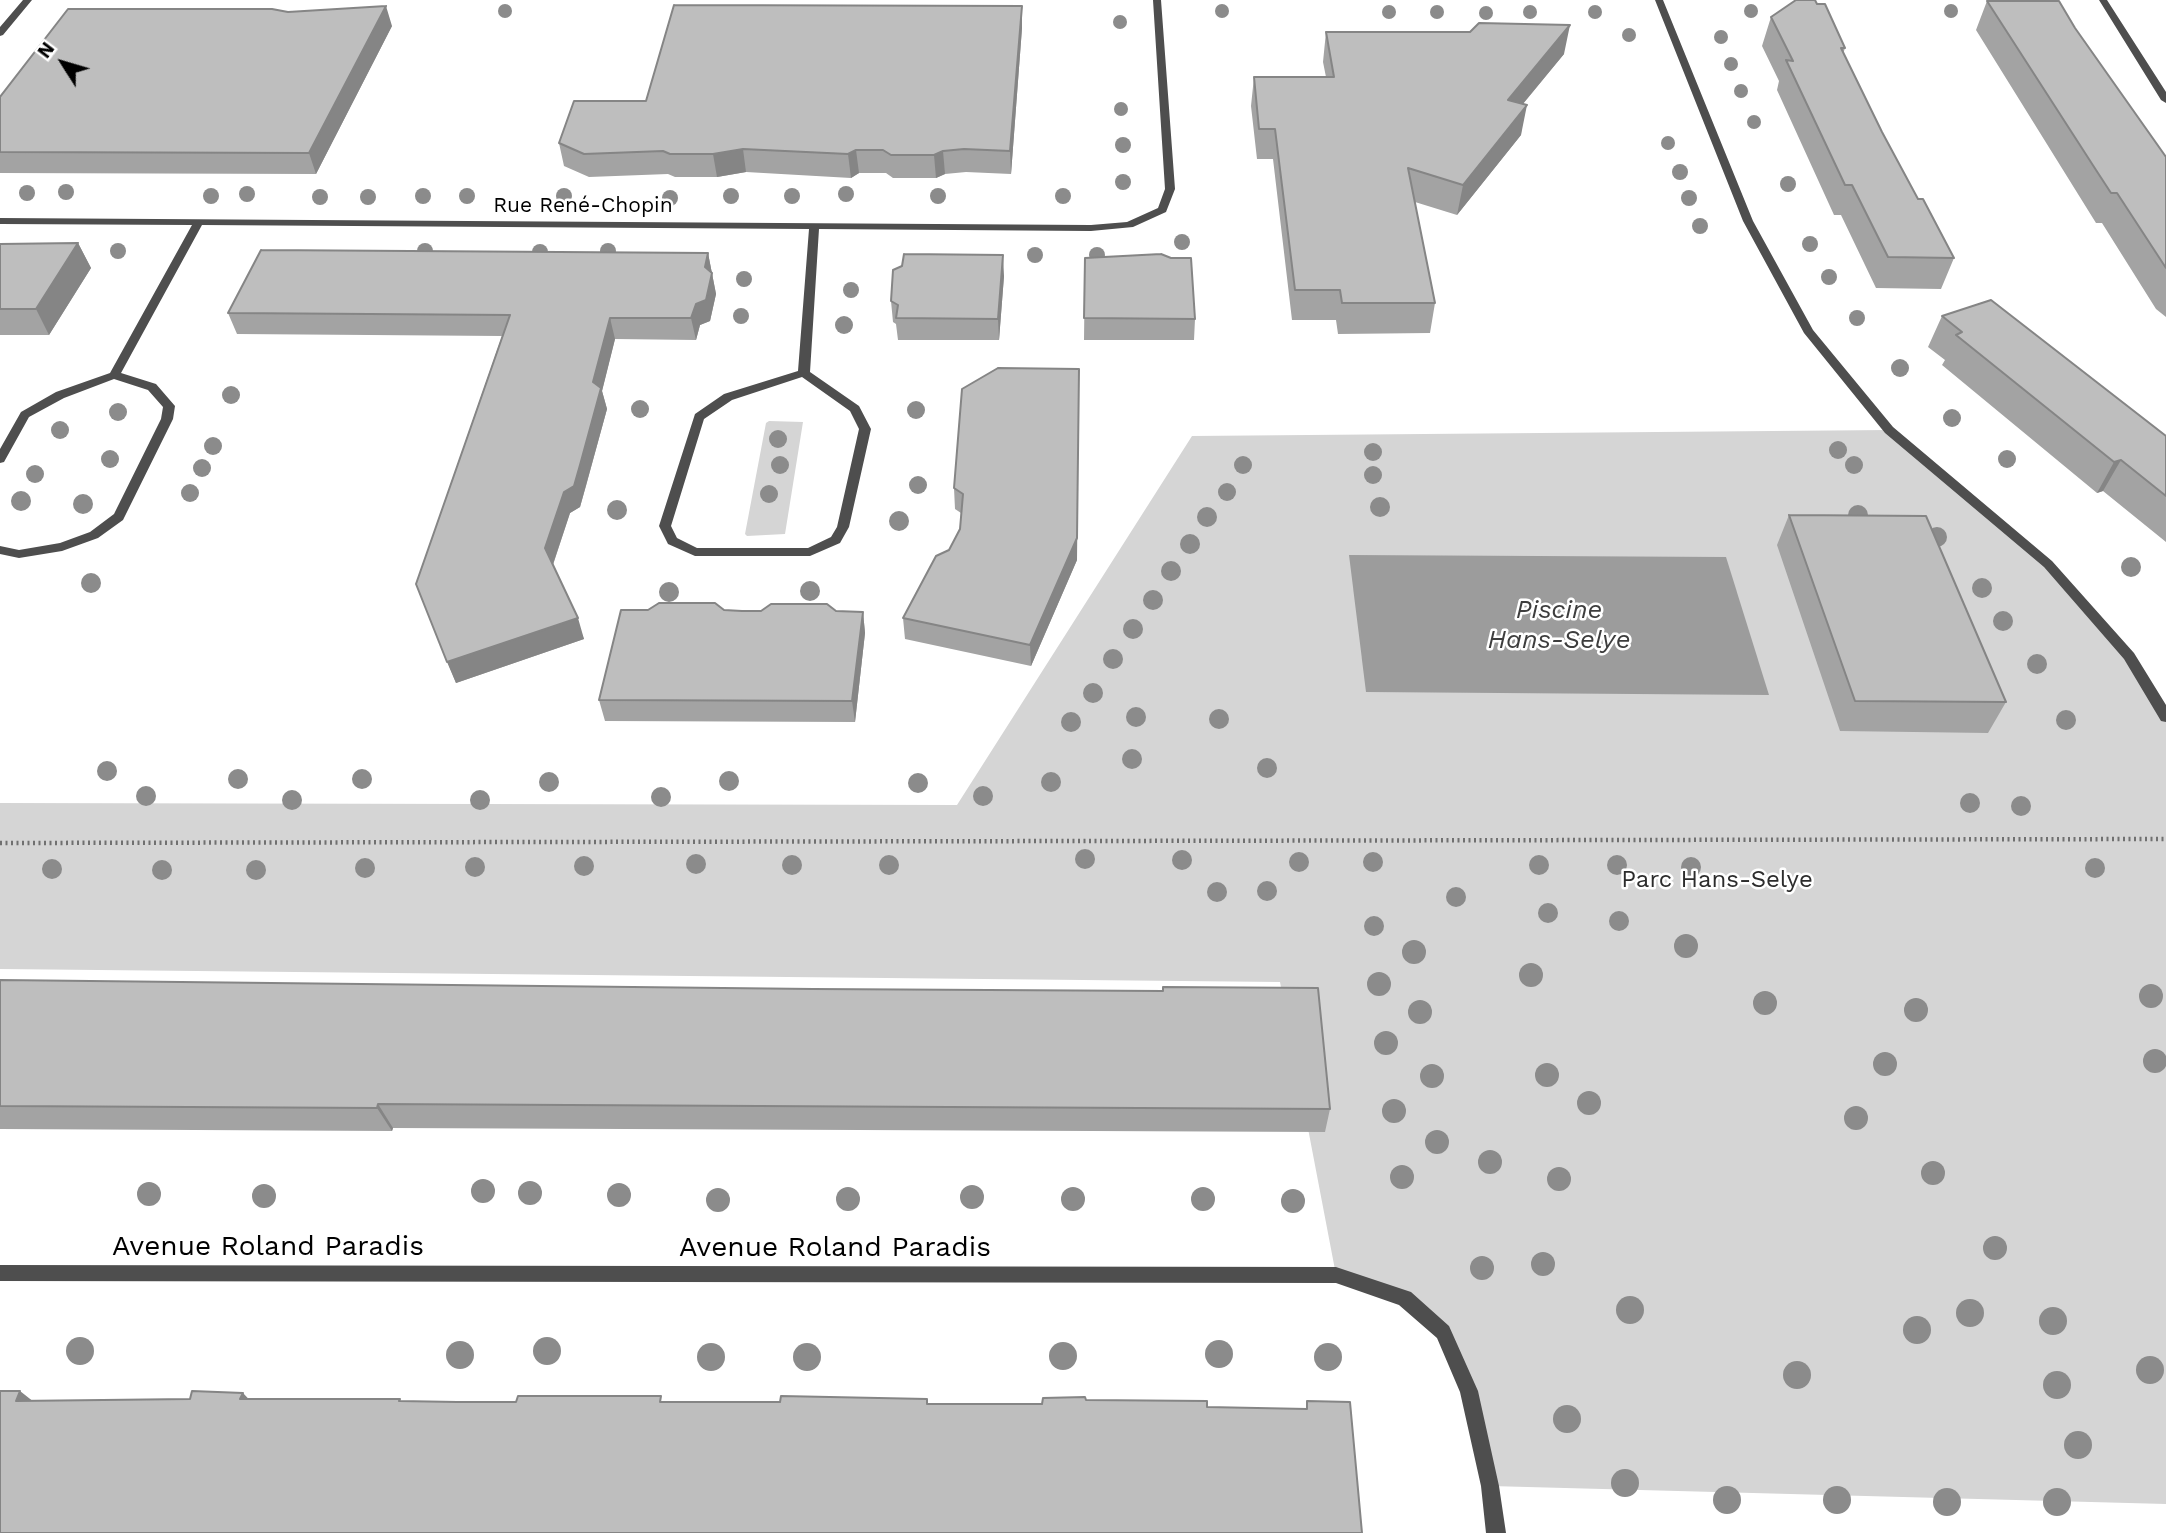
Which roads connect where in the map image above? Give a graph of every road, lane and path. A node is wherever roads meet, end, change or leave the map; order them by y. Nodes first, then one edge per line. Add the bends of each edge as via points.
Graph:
1 (28, 0) edge
2 (1157, 0) edge
3 (1659, 0) edge
4 (2103, 0) edge
5 (0, 33) edge
6 (2166, 100) edge
7 (0, 221) edge
8 (198, 224) junction
9 (814, 226) junction
10 (804, 373) junction
11 (114, 375) junction
12 (0, 459) edge
13 (0, 550) edge
14 (2166, 717) edge
15 (2166, 839) edge
16 (0, 843) edge
17 (0, 1273) edge
18 (1496, 1533) edge

1 - 5 street
2 - 9 street, Rue René-Chopin via 1170,189 1162,210 1129,225 1091,228
3 - 14 street via 1748,221 1808,331 1889,430 2048,564 2129,656
4 - 6 street
7 - 8 street, Rue René-Chopin
8 - 9 street, Rue René-Chopin
8 - 11 street
9 - 10 street
10 - 10 street via 728,397 699,417 665,526 672,541 695,552 810,552 836,540 843,527 864,429 855,410
11 - 12 street via 60,395 25,415
11 - 13 street via 152,387 169,406 167,419 119,517 94,535 62,547 19,554
15 - 16 path
17 - 18 street, Avenue Roland Paradis via 1336,1275 1405,1298 1443,1332 1469,1391

